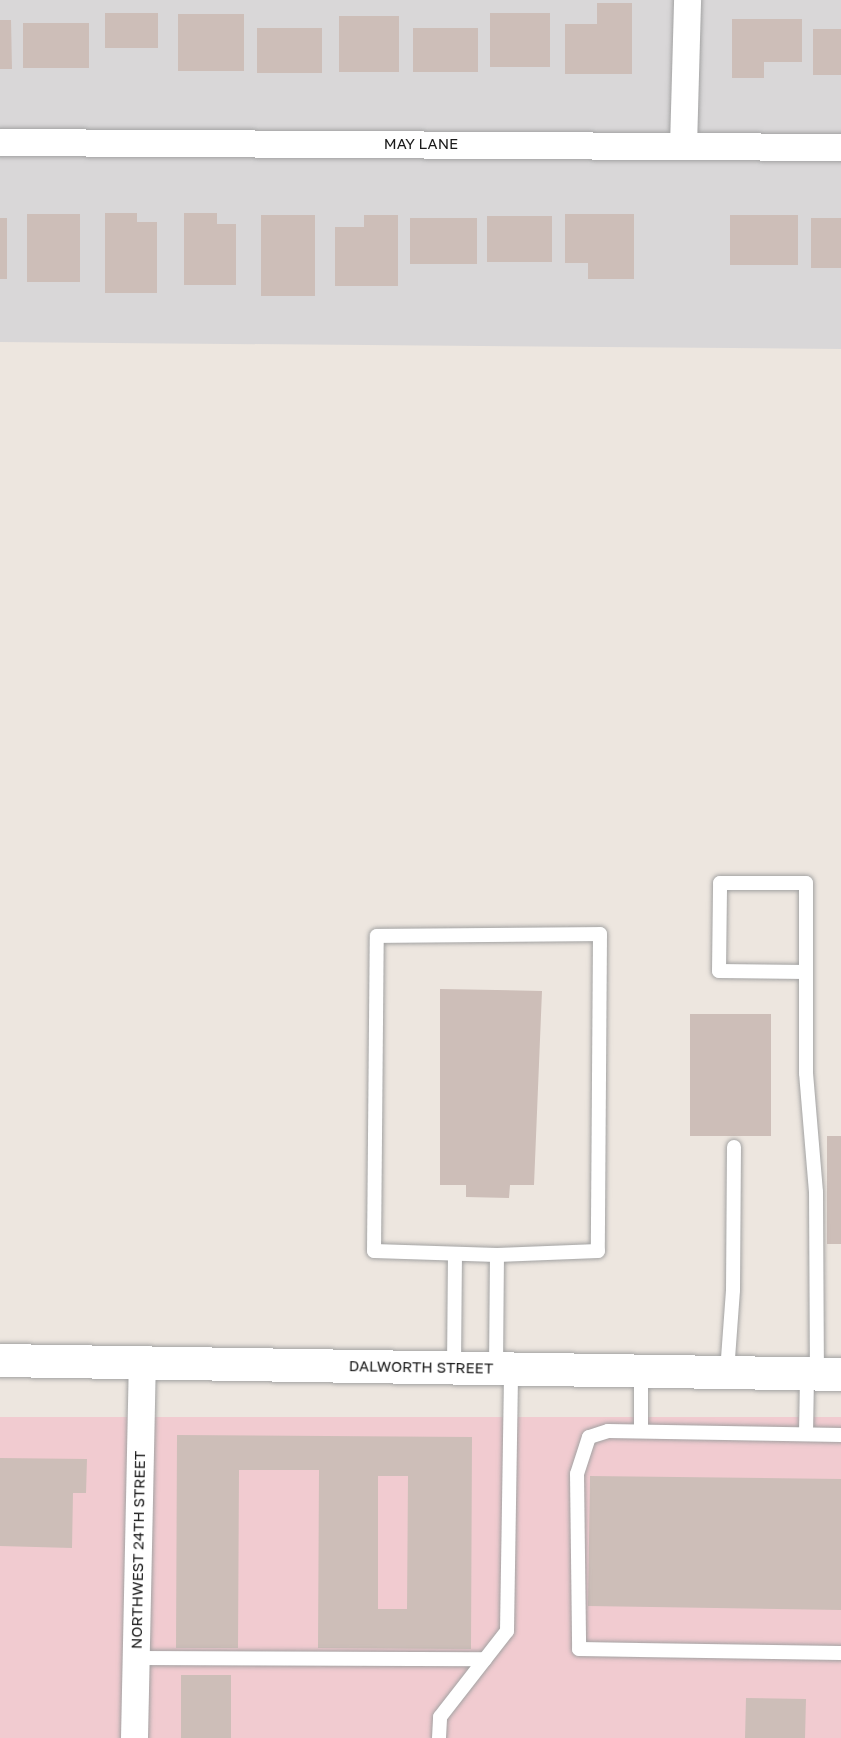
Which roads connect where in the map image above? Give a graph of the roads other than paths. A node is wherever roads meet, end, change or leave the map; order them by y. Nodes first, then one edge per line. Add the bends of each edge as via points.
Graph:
1 (687, 0) edge
2 (0, 142) edge
3 (683, 146) junction
4 (841, 147) edge
5 (806, 972) junction
6 (734, 1147) dead end
7 (455, 1254) junction
8 (497, 1255) junction
9 (0, 1360) edge
10 (141, 1361) junction
11 (454, 1367) junction
12 (504, 1369) junction
13 (641, 1371) junction
14 (727, 1372) junction
15 (822, 1374) edge
16 (641, 1430) junction
17 (806, 1434) junction
18 (841, 1435) edge
19 (841, 1653) edge
20 (136, 1658) junction
21 (485, 1659) junction
22 (134, 1738) edge
23 (439, 1738) edge

1 - 3 street
2 - 3 street, MAY LANE
3 - 4 street, MAY LANE
5 - 5 lane via 806,882 720,882 719,971
5 - 15 lane via 806,1073 816,1192
6 - 14 lane via 733,1290
7 - 8 lane
7 - 8 lane via 374,1251 377,936 600,934 598,1251
7 - 11 lane
8 - 12 lane
9 - 10 street, DALWORTH STREET
10 - 11 street, DALWORTH STREET
10 - 20 street, NORTHWEST 24TH STREET
11 - 12 street, DALWORTH STREET
12 - 13 street, DALWORTH STREET
12 - 21 lane via 507,1631
13 - 14 street, DALWORTH STREET
13 - 16 lane
14 - 15 street, DALWORTH STREET
15 - 17 lane
16 - 17 lane
16 - 19 lane via 608,1431 589,1437 581,1454 577,1474 579,1650
17 - 18 lane
20 - 21 lane
20 - 22 street, NORTHWEST 24TH STREET
21 - 23 lane via 440,1717

